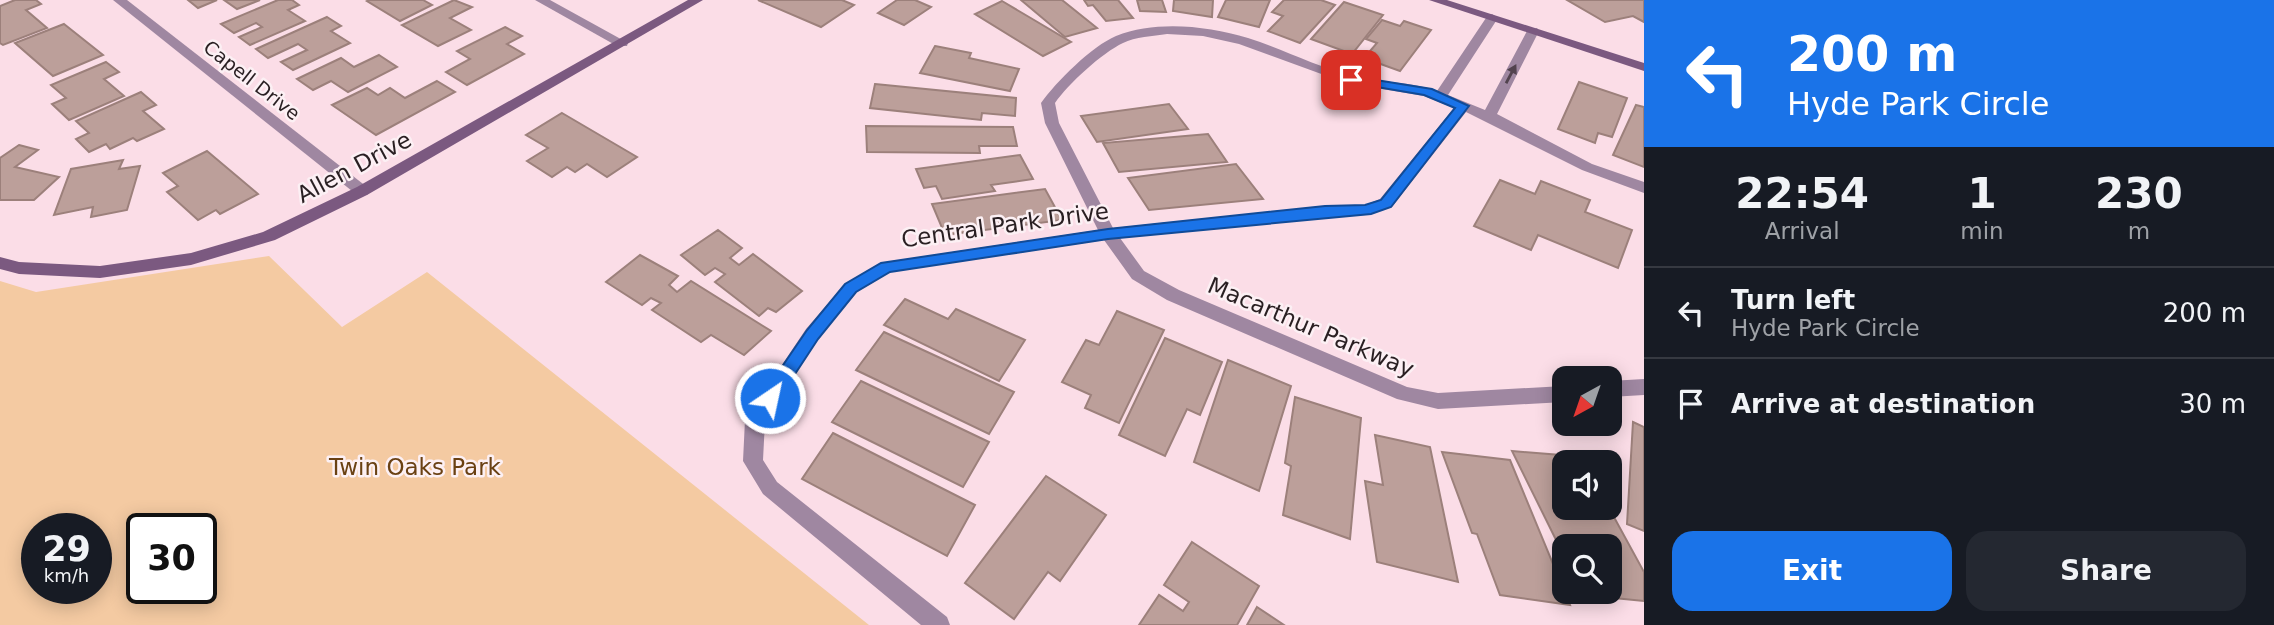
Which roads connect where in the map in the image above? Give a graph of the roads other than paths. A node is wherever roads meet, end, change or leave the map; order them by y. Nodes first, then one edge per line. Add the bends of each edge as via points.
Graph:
1 (119, 0) edge
2 (541, 0) edge
3 (697, 0) edge
4 (1435, 0) edge
5 (1492, 18) junction
6 (1533, 31) junction
7 (622, 43) junction
8 (1644, 67) edge
9 (1440, 97) junction
10 (1463, 106) junction
11 (1489, 116) junction
12 (1644, 188) edge
13 (362, 191) junction
14 (1108, 234) junction
15 (0, 263) edge
16 (1644, 387) edge
17 (1622, 388) edge
18 (1552, 395) edge
19 (939, 625) edge

1 - 13 street, Capell Drive
2 - 7 street
3 - 7 street, Allen Drive
4 - 5 street
5 - 6 street
5 - 9 street
6 - 8 street
11 -> 6 street
7 - 13 street, Allen Drive
9 - 10 street
9 - 14 street, Macarthur Parkway via 1351,80 1243,41 1203,32 1167,30 1120,39 1057,90 1048,103 1052,123
10 - 11 street
10 - 14 street, Central Park Drive via 1386,203 1366,210
11 - 12 street via 1568,159
13 - 15 street, Allen Drive via 269,236 191,259 100,272
14 - 18 street, Macarthur Parkway via 1138,275 1173,295 1404,394 1438,401
14 - 19 street, Central Park Drive via 886,267 851,288 812,334 755,420 754,461 771,488
16 - 17 street

